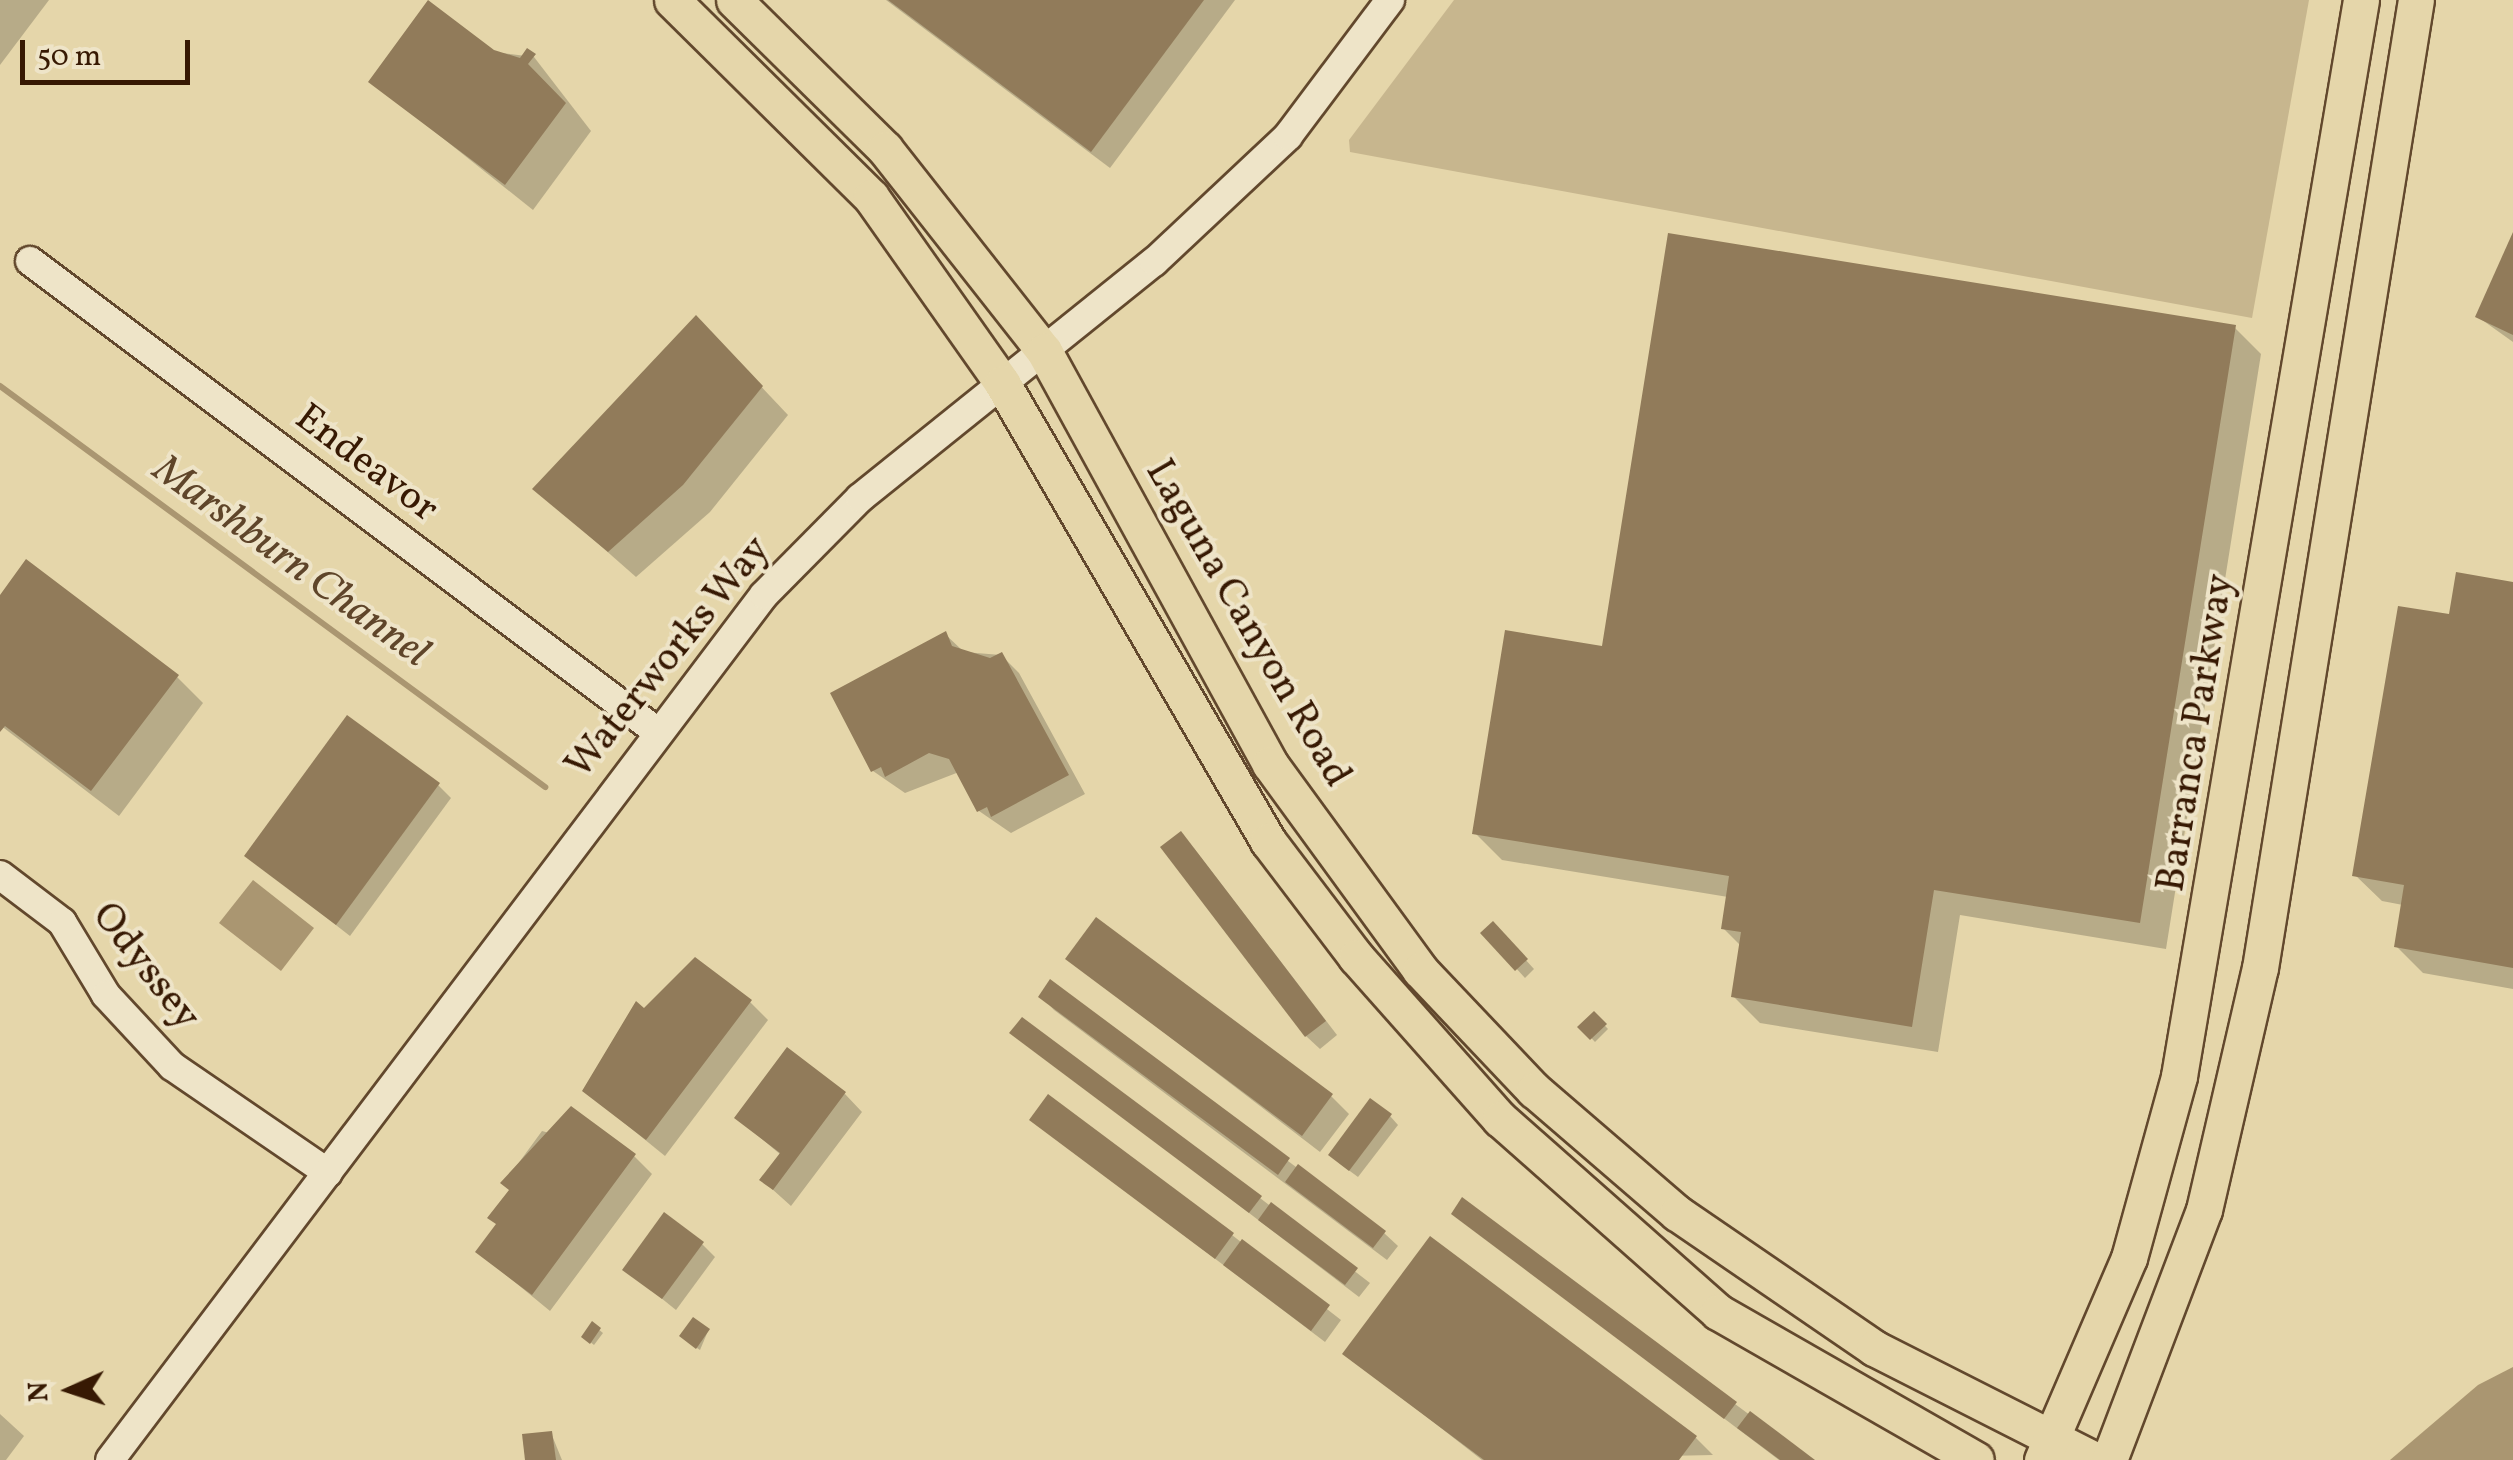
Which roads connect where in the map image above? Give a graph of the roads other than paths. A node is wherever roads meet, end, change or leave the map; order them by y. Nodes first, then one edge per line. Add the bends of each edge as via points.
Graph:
1 (672, 0) edge
2 (734, 0) edge
3 (1390, 0) edge
4 (2361, 0) edge
5 (2416, 0) edge
6 (30, 261) dead end
7 (1044, 351) junction
8 (1002, 383) junction
9 (655, 730) junction
10 (0, 875) edge
11 (328, 1173) junction
12 (2047, 1449) edge
13 (110, 1460) edge
14 (1976, 1460) edge
15 (2095, 1460) edge
16 (2110, 1460) edge

1 - 8 main road via 872,197
2 - 7 main road, Laguna Canyon Road via 885,149
3 - 7 street, Waterworks Way via 1288,136
4 - 12 main road, Barranca Parkway via 2179,1076 2129,1258
5 - 16 main road via 2234,1093 2204,1210
6 - 9 street, Endeavor
7 - 8 street, Waterworks Way
7 - 12 main road, Laguna Canyon Road via 1270,764 1420,970 1534,1090 1677,1213 1874,1348
8 - 9 street, Waterworks Way via 785,573
8 - 14 main road via 1268,841 1500,1120 1718,1312
9 - 11 street, Waterworks Way
10 - 11 street, Odyssey via 62,922 106,995 172,1066
11 - 13 street, Waterworks Way
12 - 15 main road, Laguna Canyon Road

